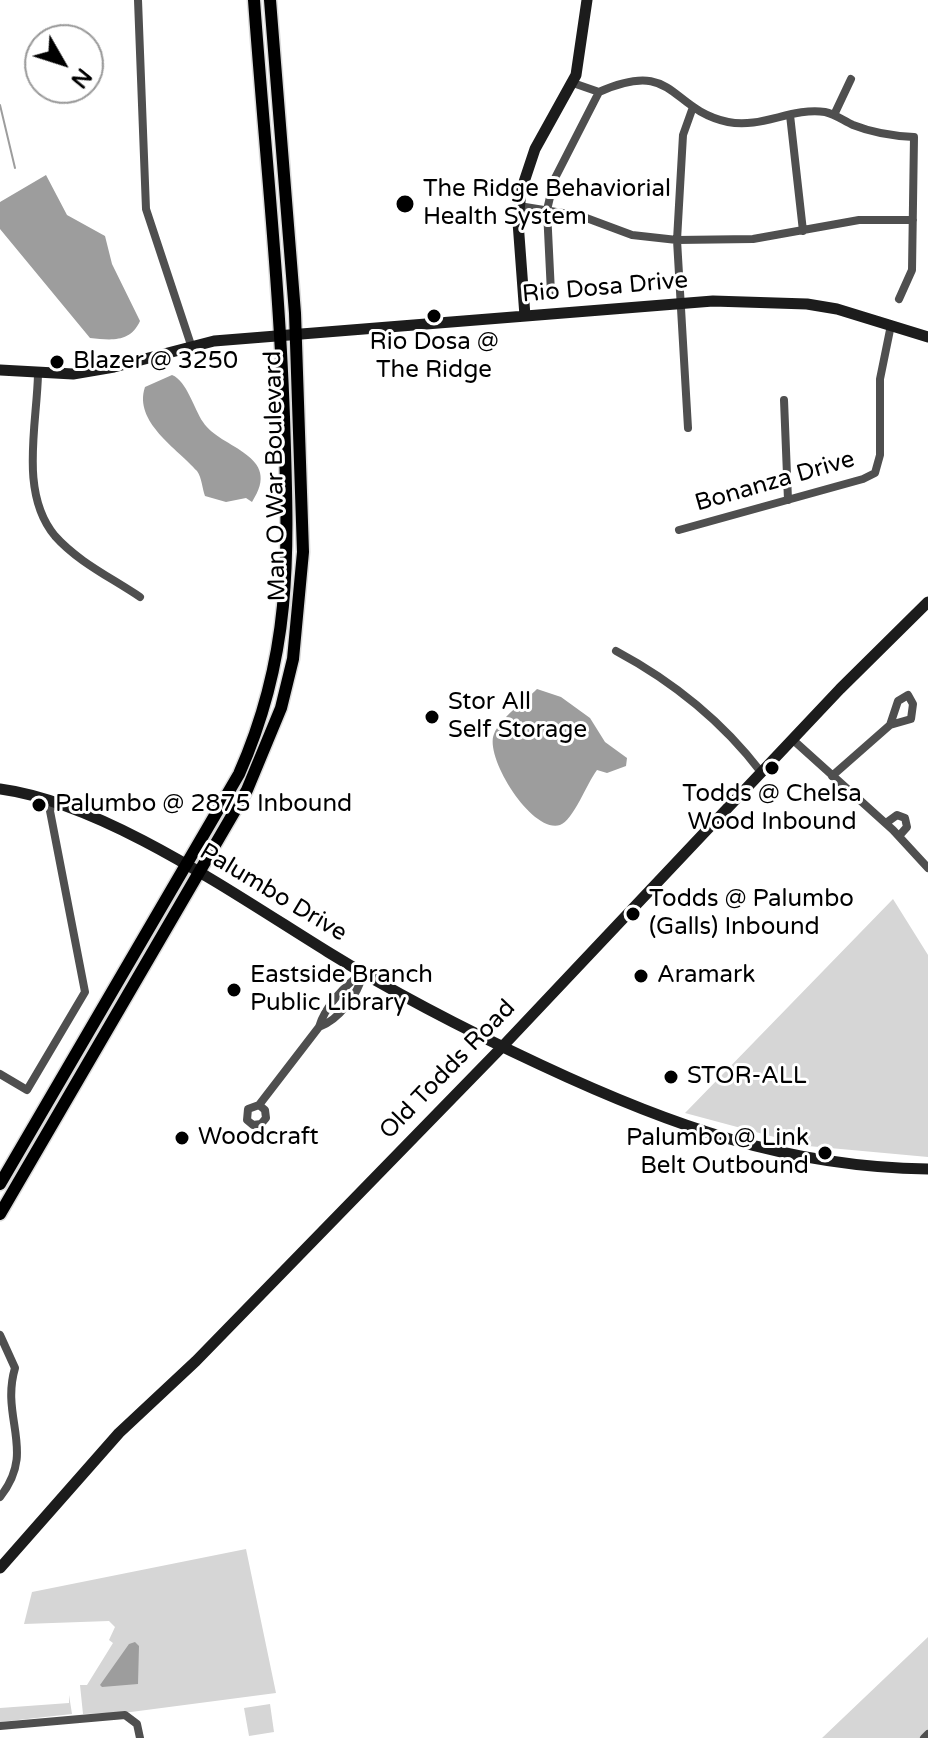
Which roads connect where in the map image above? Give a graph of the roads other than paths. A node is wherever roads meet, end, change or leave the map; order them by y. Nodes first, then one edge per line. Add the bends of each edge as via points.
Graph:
1 (138, 0) edge
2 (254, 0) edge
3 (270, 0) edge
4 (587, 0) edge
5 (851, 79) dead end
6 (573, 83) junction
7 (599, 92) junction
8 (693, 107) junction
9 (790, 115) junction
10 (834, 115) junction
11 (519, 206) junction
12 (547, 210) junction
13 (913, 220) junction
14 (803, 231) junction
15 (677, 240) junction
16 (551, 293) dead end
17 (899, 299) dead end
18 (679, 304) junction
19 (525, 316) junction
20 (891, 325) junction
21 (296, 335) junction
22 (281, 337) junction
23 (928, 337) edge
24 (191, 345) junction
25 (0, 370) edge
26 (38, 374) junction
27 (784, 400) dead end
28 (688, 428) dead end
29 (788, 500) junction
30 (679, 530) dead end
31 (140, 597) dead end
32 (928, 602) edge
33 (616, 651) dead end
34 (890, 725) dead end
35 (792, 739) junction
36 (761, 772) junction
37 (832, 776) junction
38 (0, 789) edge
39 (54, 801) junction
40 (886, 823) junction
41 (899, 836) junction
42 (186, 867) junction
43 (928, 868) edge
44 (200, 874) junction
45 (363, 973) junction
46 (502, 1047) junction
47 (0, 1074) edge
48 (259, 1105) dead end
49 (928, 1169) edge
50 (0, 1184) edge
51 (0, 1214) edge
52 (0, 1335) edge
53 (2, 1348) edge
54 (0, 1497) edge
55 (0, 1568) edge
56 (0, 1726) edge
57 (140, 1738) edge

1 - 24 street via 146,209
2 - 22 main road, Man O War Boulevard
3 - 21 main road, Man O War Boulevard
4 - 6 street
5 - 10 street
6 - 7 street
6 - 11 street via 529,164
7 - 8 street via 653,80 669,85
7 - 12 street via 554,180
8 - 9 street via 729,122 757,123
8 - 15 street via 683,135
9 - 10 street
9 - 14 street
10 - 13 street via 877,133 914,137
11 - 12 street
11 - 19 street
12 - 15 street via 632,235
12 - 16 street
13 - 14 street via 859,220
13 - 17 street via 912,270
14 - 15 street via 753,239
15 - 18 street
18 - 19 street, Rio Dosa Drive
18 - 20 street, Rio Dosa Drive via 776,300 837,309
18 - 28 street
19 - 21 street, Rio Dosa Drive
20 - 23 street, Rio Dosa Drive
20 - 29 street, Bonanza Drive via 880,379 879,467 863,479
21 - 22 street, Rio Dosa Drive
21 - 44 main road, Man O War Boulevard via 303,552 293,659 267,747
22 - 24 street, Rio Dosa Drive
22 - 42 main road, Man O War Boulevard via 288,548 280,647 253,741
24 - 26 street, Rio Dosa Drive via 101,370
25 - 26 street, Rio Dosa Drive
26 - 31 street via 33,473 45,520 77,555
27 - 29 street
29 - 30 street, Bonanza Drive
32 - 35 street, Old Todds Road
33 - 36 street via 694,702
34 - 37 street
35 - 36 street, Old Todds Road
35 - 37 street
36 - 46 street, Old Todds Road
37 - 40 street
38 - 39 street, Palumbo Drive
39 - 42 street, Palumbo Drive via 79,809
39 - 47 street via 50,811 85,992 27,1090
40 - 41 street
40 - 41 street via 897,815 905,818 907,827
41 - 43 street
42 - 44 street, Palumbo Drive
42 - 50 main road, Man O War Boulevard
44 - 45 street, Palumbo Drive
44 - 51 main road, Man O War Boulevard
45 - 46 street, Palumbo Drive
45 - 48 street via 359,988 330,1023 319,1027
46 - 49 street, Palumbo Drive via 634,1107 730,1141 844,1164
46 - 55 street, Old Todds Road via 119,1433
52 - 53 street
53 - 54 street via 15,1368 9,1387 18,1462
56 - 57 street via 125,1715 137,1724

